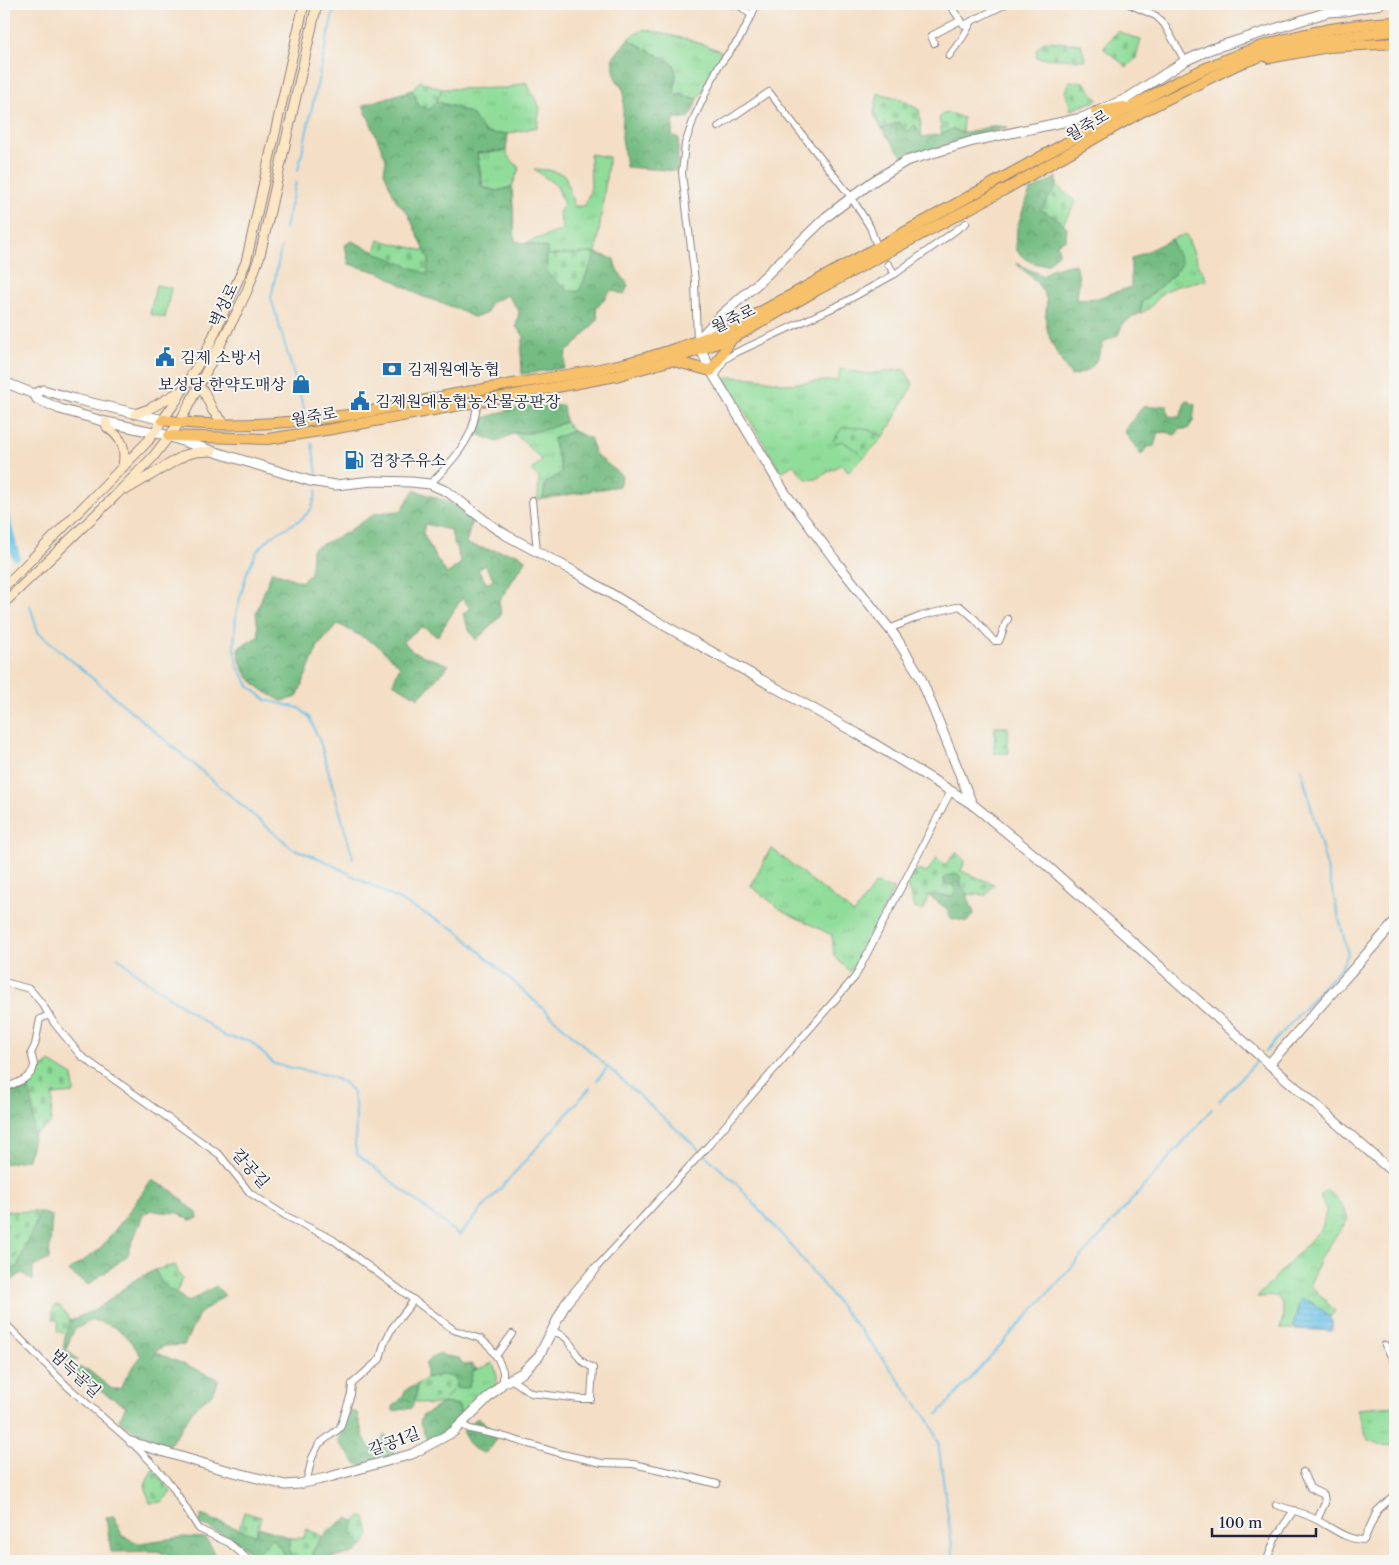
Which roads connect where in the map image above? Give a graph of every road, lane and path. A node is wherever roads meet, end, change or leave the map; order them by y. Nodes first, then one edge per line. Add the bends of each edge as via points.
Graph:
1 (304, 4) edge
2 (317, 4) edge
3 (730, 4) edge
4 (757, 4) edge
5 (949, 4) edge
6 (1006, 4) edge
7 (1129, 4) edge
8 (1380, 4) edge
9 (1329, 8) edge
10 (752, 16) junction
11 (961, 20) junction
12 (973, 20) junction
13 (1395, 22) edge
14 (1395, 31) edge
15 (934, 43) dead end
16 (1395, 43) edge
17 (949, 56) dead end
18 (1185, 61) junction
19 (1236, 65) junction
20 (1130, 106) junction
21 (1096, 112) junction
22 (718, 128) dead end
23 (852, 197) junction
24 (966, 223) dead end
25 (875, 240) dead end
26 (888, 264) dead end
27 (895, 274) junction
28 (733, 337) junction
29 (699, 345) junction
30 (670, 360) junction
31 (713, 374) junction
32 (4, 382) edge
33 (199, 387) junction
34 (184, 388) junction
35 (34, 394) junction
36 (478, 401) junction
37 (135, 414) junction
38 (163, 420) junction
39 (106, 422) junction
40 (180, 422) junction
41 (225, 424) junction
42 (154, 433) junction
43 (169, 436) junction
44 (212, 451) junction
45 (123, 467) junction
46 (430, 484) junction
47 (116, 495) junction
48 (532, 500) dead end
49 (537, 552) junction
50 (4, 587) edge
51 (4, 603) edge
52 (1008, 619) dead end
53 (889, 629) junction
54 (951, 791) junction
55 (972, 804) junction
56 (1395, 922) edge
57 (4, 982) edge
58 (49, 1015) junction
59 (1269, 1064) junction
60 (4, 1088) edge
61 (1395, 1174) edge
62 (596, 1269) joint
63 (414, 1300) junction
64 (4, 1322) edge
65 (551, 1332) junction
66 (512, 1334) dead end
67 (1384, 1345) dead end
68 (496, 1356) junction
69 (1395, 1363) edge
70 (507, 1381) junction
71 (460, 1424) junction
72 (131, 1442) junction
73 (1303, 1472) dead end
74 (306, 1483) junction
75 (717, 1484) dead end
76 (1395, 1494) edge
77 (1276, 1505) dead end
78 (1294, 1510) junction
79 (1317, 1520) junction
80 (1268, 1557) dead end
81 (250, 1561) edge

1 - 34 main road, 벽성로 via 246,262 208,348
2 - 33 main road, 벽성로 via 260,255 247,291
3 - 10 street via 740,6
4 - 10 street
5 - 11 street
6 - 12 street
7 - 18 street via 1156,16 1164,24
8 - 9 street via 1345,11
9 - 18 street
10 - 29 street via 718,67 685,144 682,173 696,281
11 - 12 street via 964,25
11 - 15 street via 930,36
12 - 17 street
13 - 20 main road, 월죽로 via 1334,28 1242,53
14 - 19 main road, 월죽로 via 1290,46
16 - 19 main road via 1328,47
18 - 21 street via 1126,99
19 - 28 main road, 월죽로 via 1143,110 1004,190
20 - 21 main road
20 - 29 main road, 월죽로
21 - 23 street via 1082,118 973,141 906,161
22 - 23 street via 769,92
23 - 25 street
23 - 29 street via 826,217 718,318
24 - 27 street
26 - 27 street
27 - 31 street via 841,304 735,353 724,360
28 - 29 main road, 월죽로
28 - 31 main road
29 - 30 main road, 월죽로
29 - 31 street
29 - 41 main road, 월죽로 via 610,367 348,415 274,424
30 - 31 main road
30 - 36 main road, 월죽로 via 616,376
31 - 53 street via 785,493
32 - 35 street, 월죽로
33 - 40 main road, 벽성로
33 - 41 main road
34 - 37 main road
34 - 38 main road, 벽성로
35 - 37 street, 월죽로 via 44,390
35 - 39 street, 월죽로 via 37,399 60,409
36 - 43 main road, 월죽로 via 268,439
36 - 46 street via 472,429 465,442
37 - 38 street, 월죽로
38 - 40 main road, 월죽로
38 - 42 main road, 벽성로
39 - 42 street, 월죽로
39 - 45 main road via 123,446
40 - 41 main road, 월죽로
40 - 43 main road, 벽성로
42 - 43 street, 월죽로
42 - 45 main road, 벽성로
43 - 44 street
43 - 47 main road, 벽성로 via 153,458
44 - 46 street via 324,484 373,481
44 - 47 main road via 185,455
45 - 50 main road, 벽성로
46 - 49 street via 448,492 492,526
47 - 51 main road, 벽성로
48 - 49 street
49 - 54 street via 858,734
52 - 53 street via 999,641 994,641 960,606 921,616
53 - 55 street via 920,676
54 - 55 street
54 - 62 street via 855,977
55 - 59 street via 1044,863
56 - 59 street
57 - 58 street, 갈공길 via 30,989
58 - 60 street via 40,1019 31,1053 34,1065 31,1073
58 - 63 street, 갈공길 via 81,1056 220,1155 250,1193 332,1239
59 - 61 street
62 - 65 street, 갈공1길 via 566,1304
63 - 68 street, 갈공길 via 454,1330 481,1339
63 - 74 street via 392,1328 380,1359 352,1384 340,1428 319,1444
64 - 72 street, 범득골길 via 66,1386
65 - 70 street, 갈공1길 via 539,1356 522,1373
65 - 70 street via 565,1337 582,1361 593,1368 591,1399 531,1393
66 - 68 street
67 - 69 street
68 - 70 street, 갈공길
70 - 71 street, 갈공1길
71 - 74 street, 갈공1길 via 453,1432 412,1454
71 - 75 street via 562,1454 602,1463 633,1464
72 - 74 street, 갈공1길 via 285,1484
72 - 81 street, 범득골길 via 172,1486 199,1529 229,1543
73 - 79 street via 1310,1488 1324,1495 1325,1503
76 - 79 street via 1378,1511 1364,1540 1353,1540
77 - 78 street
78 - 79 street
78 - 80 street via 1276,1537

